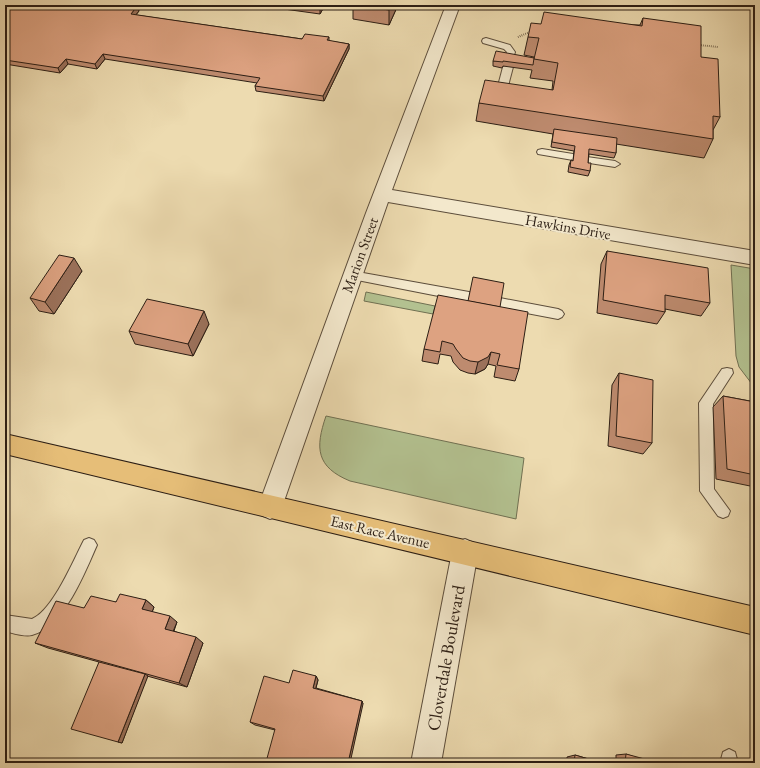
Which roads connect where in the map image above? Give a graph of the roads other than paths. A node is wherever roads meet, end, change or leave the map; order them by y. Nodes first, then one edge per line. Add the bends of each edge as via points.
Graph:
1 (453, 5) edge
2 (486, 41) dead end
3 (502, 86) edge
4 (542, 152) dead end
5 (573, 157) edge
6 (587, 160) edge
7 (615, 164) dead end
8 (382, 195) junction
9 (755, 258) edge
10 (352, 275) junction
11 (469, 297) edge
12 (500, 303) edge
13 (558, 314) dead end
14 (727, 373) dead end
15 (5, 444) edge
16 (270, 507) junction
17 (723, 511) dead end
18 (89, 545) dead end
19 (465, 552) junction
20 (755, 621) edge
21 (5, 623) edge
22 (426, 763) edge

1 - 8 street, Marion Street
2 - 3 lane via 507,47 511,52
4 - 5 lane
6 - 7 lane
8 - 9 street, Hawkins Drive
8 - 10 street, Marion Street
10 - 11 lane
10 - 16 street, Marion Street
12 - 13 lane
14 - 17 lane via 706,403 707,491
15 - 16 main road, East Race Avenue
16 - 19 main road, East Race Avenue
18 - 21 lane via 54,611 44,622 33,627
19 - 20 main road, East Race Avenue
19 - 22 street, Cloverdale Boulevard

